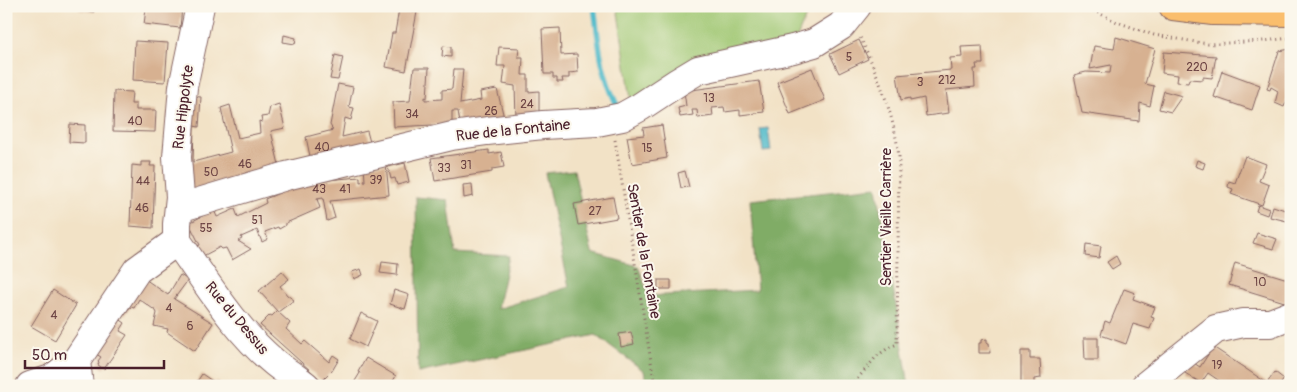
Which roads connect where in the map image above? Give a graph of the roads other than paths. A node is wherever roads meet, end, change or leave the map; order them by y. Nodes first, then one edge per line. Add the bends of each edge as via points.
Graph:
1 (200, 6) edge
2 (856, 6) edge
3 (1173, 6) edge
4 (1291, 12) edge
5 (179, 208) junction
6 (177, 241) junction
7 (1291, 315) edge
8 (77, 373) edge
9 (30, 386) edge
10 (306, 386) edge
11 (1145, 386) edge

1 - 5 street, Rue Hippolyte via 184,87 177,157
2 - 5 street, Rue de la Fontaine via 841,26 814,43 698,70 622,117 452,136 286,176
3 - 4 main road via 1213,11
5 - 6 street
6 - 8 street via 136,270
6 - 10 street, Rue du Dessus via 252,342
7 - 11 street via 1270,323 1243,323 1216,329
8 - 9 street

